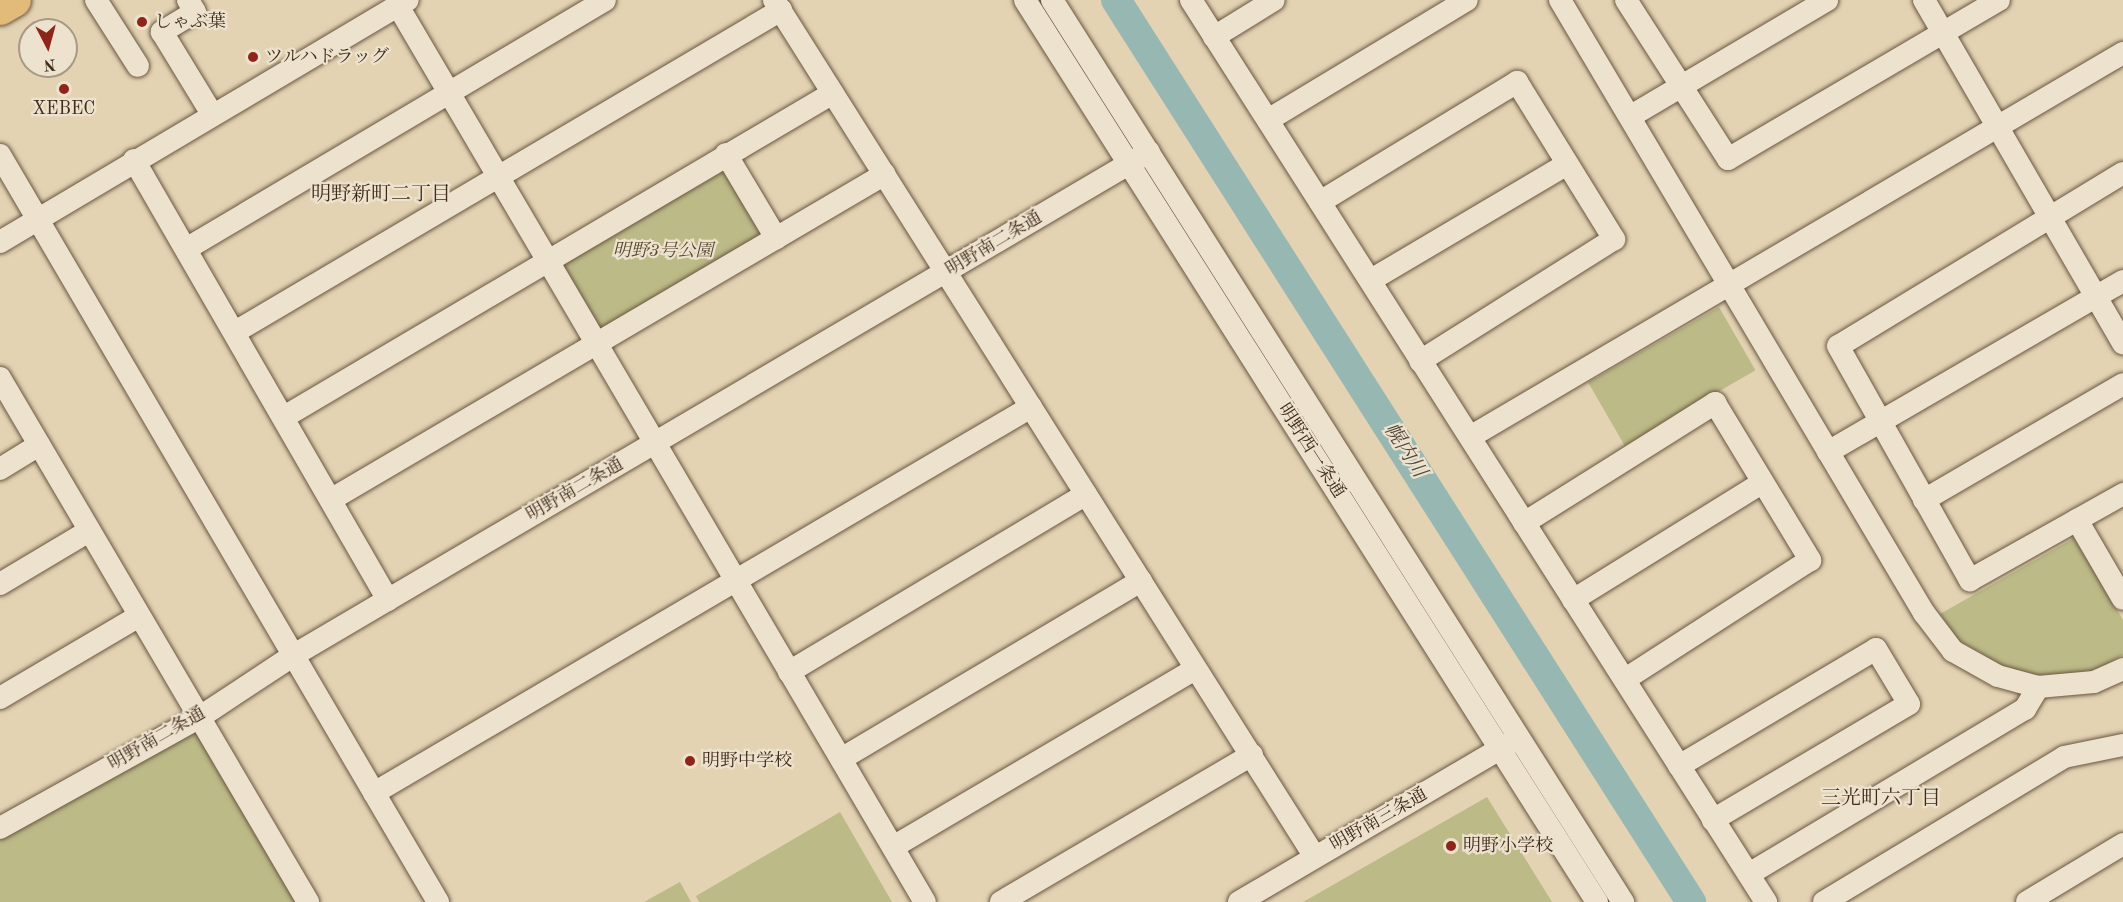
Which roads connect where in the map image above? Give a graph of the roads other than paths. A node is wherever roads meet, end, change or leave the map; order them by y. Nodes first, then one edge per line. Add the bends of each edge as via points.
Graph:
1 (14, 0) edge
2 (96, 0) edge
3 (188, 0) edge
4 (605, 0) edge
5 (1025, 0) edge
6 (1052, 0) edge
7 (1191, 0) edge
8 (1274, 0) edge
9 (1467, 0) edge
10 (1560, 0) edge
11 (1827, 0) edge
12 (1924, 0) edge
13 (1999, 0) edge
14 (403, 3) edge
15 (1636, 3) edge
16 (778, 5) edge
17 (0, 8) edge
18 (1943, 34) junction
19 (1214, 37) junction
20 (2123, 53) edge
21 (138, 66) dead end
22 (1681, 86) junction
23 (449, 91) junction
24 (833, 93) junction
25 (212, 114) junction
26 (1631, 116) junction
27 (1268, 120) junction
28 (1996, 128) junction
29 (1149, 152) junction
30 (726, 154) junction
31 (0, 155) edge
32 (134, 160) junction
33 (1128, 164) junction
34 (1567, 164) junction
35 (2123, 173) edge
36 (885, 174) junction
37 (499, 175) junction
38 (1320, 202) junction
39 (2051, 215) junction
40 (36, 220) junction
41 (776, 238) junction
42 (0, 242) edge
43 (186, 249) junction
44 (547, 261) junction
45 (946, 273) junction
46 (1371, 280) junction
47 (2123, 281) edge
48 (1729, 282) junction
49 (2097, 297) junction
50 (235, 332) junction
51 (2123, 343) edge
52 (597, 346) junction
53 (1420, 361) junction
54 (0, 378) edge
55 (2123, 384) edge
56 (1031, 407) junction
57 (284, 417) junction
58 (1880, 424) junction
59 (1470, 437) junction
60 (656, 442) junction
61 (39, 445) junction
62 (1828, 452) junction
63 (0, 469) edge
64 (1762, 483) junction
65 (1086, 494) junction
66 (2123, 494) edge
67 (332, 500) junction
68 (1924, 500) junction
69 (2077, 520) junction
70 (1524, 523) junction
71 (89, 531) junction
72 (734, 579) junction
73 (1142, 581) junction
74 (0, 584) edge
75 (2123, 599) edge
76 (388, 600) junction
77 (1573, 600) junction
78 (138, 616) junction
79 (294, 655) junction
80 (1195, 669) junction
81 (2123, 669) edge
82 (789, 672) junction
83 (1624, 679) junction
84 (2038, 687) junction
85 (0, 698) edge
86 (200, 717) junction
87 (1510, 743) junction
88 (2123, 745) edge
89 (1252, 755) junction
90 (841, 759) junction
91 (1679, 766) junction
92 (374, 793) junction
93 (1713, 820) junction
94 (0, 828) edge
95 (2123, 844) edge
96 (893, 847) junction
97 (1315, 857) junction
98 (1749, 874) junction
99 (308, 902) edge
100 (438, 902) edge
101 (925, 902) edge
102 (1001, 902) edge
103 (1239, 902) edge
104 (1597, 902) edge
105 (1623, 902) edge
106 (1766, 902) edge
107 (1824, 902) edge
108 (2027, 902) edge

1 - 17 highway
2 - 21 street
3 - 25 street via 195,12 162,32
4 - 23 street
5 - 33 street, 明野西一条通
6 - 29 street, 明野西一条通
7 - 19 street
8 - 19 street
9 - 27 street
10 - 26 street
11 - 22 street
12 - 18 street
13 - 18 street
14 - 23 street
14 - 25 street
15 - 22 street
16 - 24 street
16 - 37 street
18 - 22 street via 1728,159
18 - 28 street
19 - 27 street
20 - 28 street
22 - 26 street
23 - 37 street
23 - 43 street
24 - 30 street
24 - 36 street
25 - 32 street
26 - 48 street
27 - 38 street
28 - 39 street
28 - 48 street
29 - 33 street, 明野南二条通
29 - 87 street, 明野西一条通
30 - 41 street
30 - 44 street
31 - 40 street
32 - 40 street
32 - 43 street
33 - 45 street, 明野南二条通
33 - 87 street, 明野西一条通
34 - 38 street via 1517,82
34 - 46 street
34 - 53 street via 1614,238
35 - 39 street
36 - 41 street
36 - 45 street
37 - 44 street
37 - 50 street
38 - 46 street
39 - 49 street
39 - 58 street via 1838,346
40 - 42 street
40 - 79 street
41 - 52 street
43 - 50 street
44 - 52 street
44 - 57 street
45 - 56 street
45 - 60 street, 明野南二条通
46 - 53 street
47 - 49 street
48 - 59 street
48 - 62 street
49 - 51 street
49 - 58 street
50 - 57 street
52 - 60 street
52 - 67 street
53 - 59 street
54 - 61 street
55 - 68 street
56 - 65 street
56 - 72 street
57 - 67 street
58 - 62 street
58 - 68 street
59 - 70 street
60 - 72 street
60 - 76 street, 明野南二条通
61 - 63 street
61 - 71 street
62 - 84 street via 1924,613 1953,651 1998,676
64 - 70 street via 1715,403
64 - 77 street
64 - 83 street via 1810,560
65 - 73 street
65 - 82 street
66 - 69 street
67 - 76 street
68 - 69 street via 1970,580
69 - 75 street
70 - 77 street
71 - 74 street
71 - 78 street
72 - 82 street
72 - 92 street
73 - 80 street
73 - 90 street
76 - 79 street, 明野南二条通
77 - 83 street
78 - 85 street
78 - 86 street
79 - 86 street, 明野南二条通
79 - 92 street
80 - 89 street
80 - 96 street
81 - 84 street via 2094,682
82 - 90 street
83 - 91 street
84 - 98 street via 2025,709
86 - 94 street, 明野南二条通
86 - 99 street
87 - 97 street, 明野南三条通
87 - 104 street, 明野西一条通
87 - 105 street, 明野西一条通
88 - 107 street via 2064,758
89 - 97 street
89 - 102 street
90 - 96 street
91 - 93 street
91 - 93 street via 1876,649 1909,704
92 - 100 street
93 - 98 street
95 - 108 street
96 - 101 street
97 - 103 street, 明野南三条通
98 - 106 street

